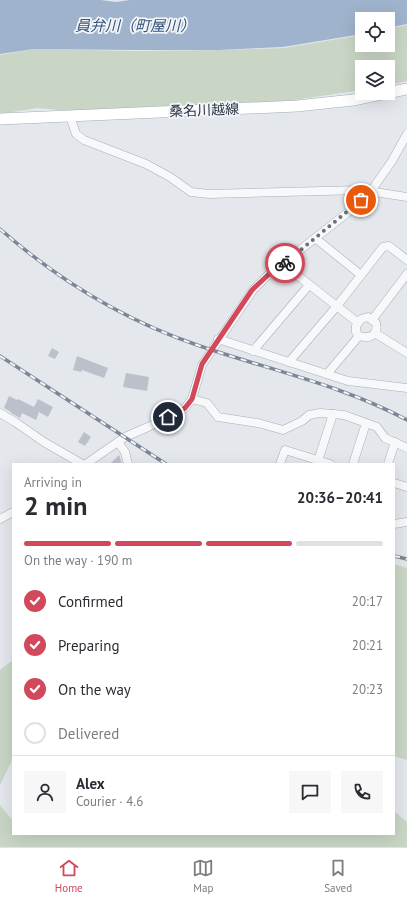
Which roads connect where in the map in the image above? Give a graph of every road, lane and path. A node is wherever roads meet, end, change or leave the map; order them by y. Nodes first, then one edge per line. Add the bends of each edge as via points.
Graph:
1 (407, 90) edge
2 (70, 116) junction
3 (0, 119) edge
4 (407, 134) edge
5 (371, 191) junction
6 (407, 197) edge
7 (316, 238) junction
8 (407, 260) edge
9 (283, 264) junction
10 (407, 274) edge
11 (361, 275) junction
12 (309, 285) junction
13 (337, 306) junction
14 (372, 320) junction
15 (357, 322) junction
16 (375, 333) junction
17 (359, 336) junction
18 (218, 340) junction
19 (406, 350) edge
20 (253, 351) junction
21 (289, 362) junction
22 (327, 374) junction
23 (407, 388) edge
24 (192, 399) junction
25 (0, 414) edge
26 (332, 414) junction
27 (366, 423) junction
28 (118, 442) junction
29 (395, 442) junction
30 (407, 448) edge
31 (317, 462) edge
32 (80, 463) edge
33 (87, 463) edge
34 (128, 463) edge
35 (280, 463) edge
36 (353, 463) edge
37 (388, 463) edge
38 (395, 484) edge
39 (407, 488) edge
40 (12, 512) edge
41 (0, 518) edge
42 (407, 522) edge
43 (395, 524) edge

1 - 2 main road, 桑名川越線 via 353,100 297,106
2 - 3 main road, 桑名川越線
2 - 5 street via 76,134 84,140 146,164 192,192 209,194
4 - 5 street
5 - 6 street
5 - 7 street
7 - 9 street
7 - 11 street
8 - 11 street via 389,246 383,247
9 - 12 street
9 - 18 street via 252,290
10 - 14 street
11 - 13 street
12 - 13 street
12 - 20 street
13 - 15 street
13 - 21 street
14 - 15 street via 368,317
14 - 16 street via 377,327
15 - 17 street via 356,332
16 - 17 street via 366,338
16 - 19 street
17 - 22 street
18 - 20 street
18 - 24 street via 202,364
20 - 21 street
21 - 22 street
22 - 23 street via 348,381
24 - 26 street via 206,403 218,417 283,430 309,415
24 - 28 street via 185,408
25 - 32 street
26 - 27 street via 344,415
26 - 31 street
27 - 29 street via 377,427 385,438
27 - 36 street
28 - 33 street
28 - 34 street via 125,452
29 - 30 street
29 - 37 street
31 - 35 street via 285,450
38 - 39 street
40 - 41 street
42 - 43 street

